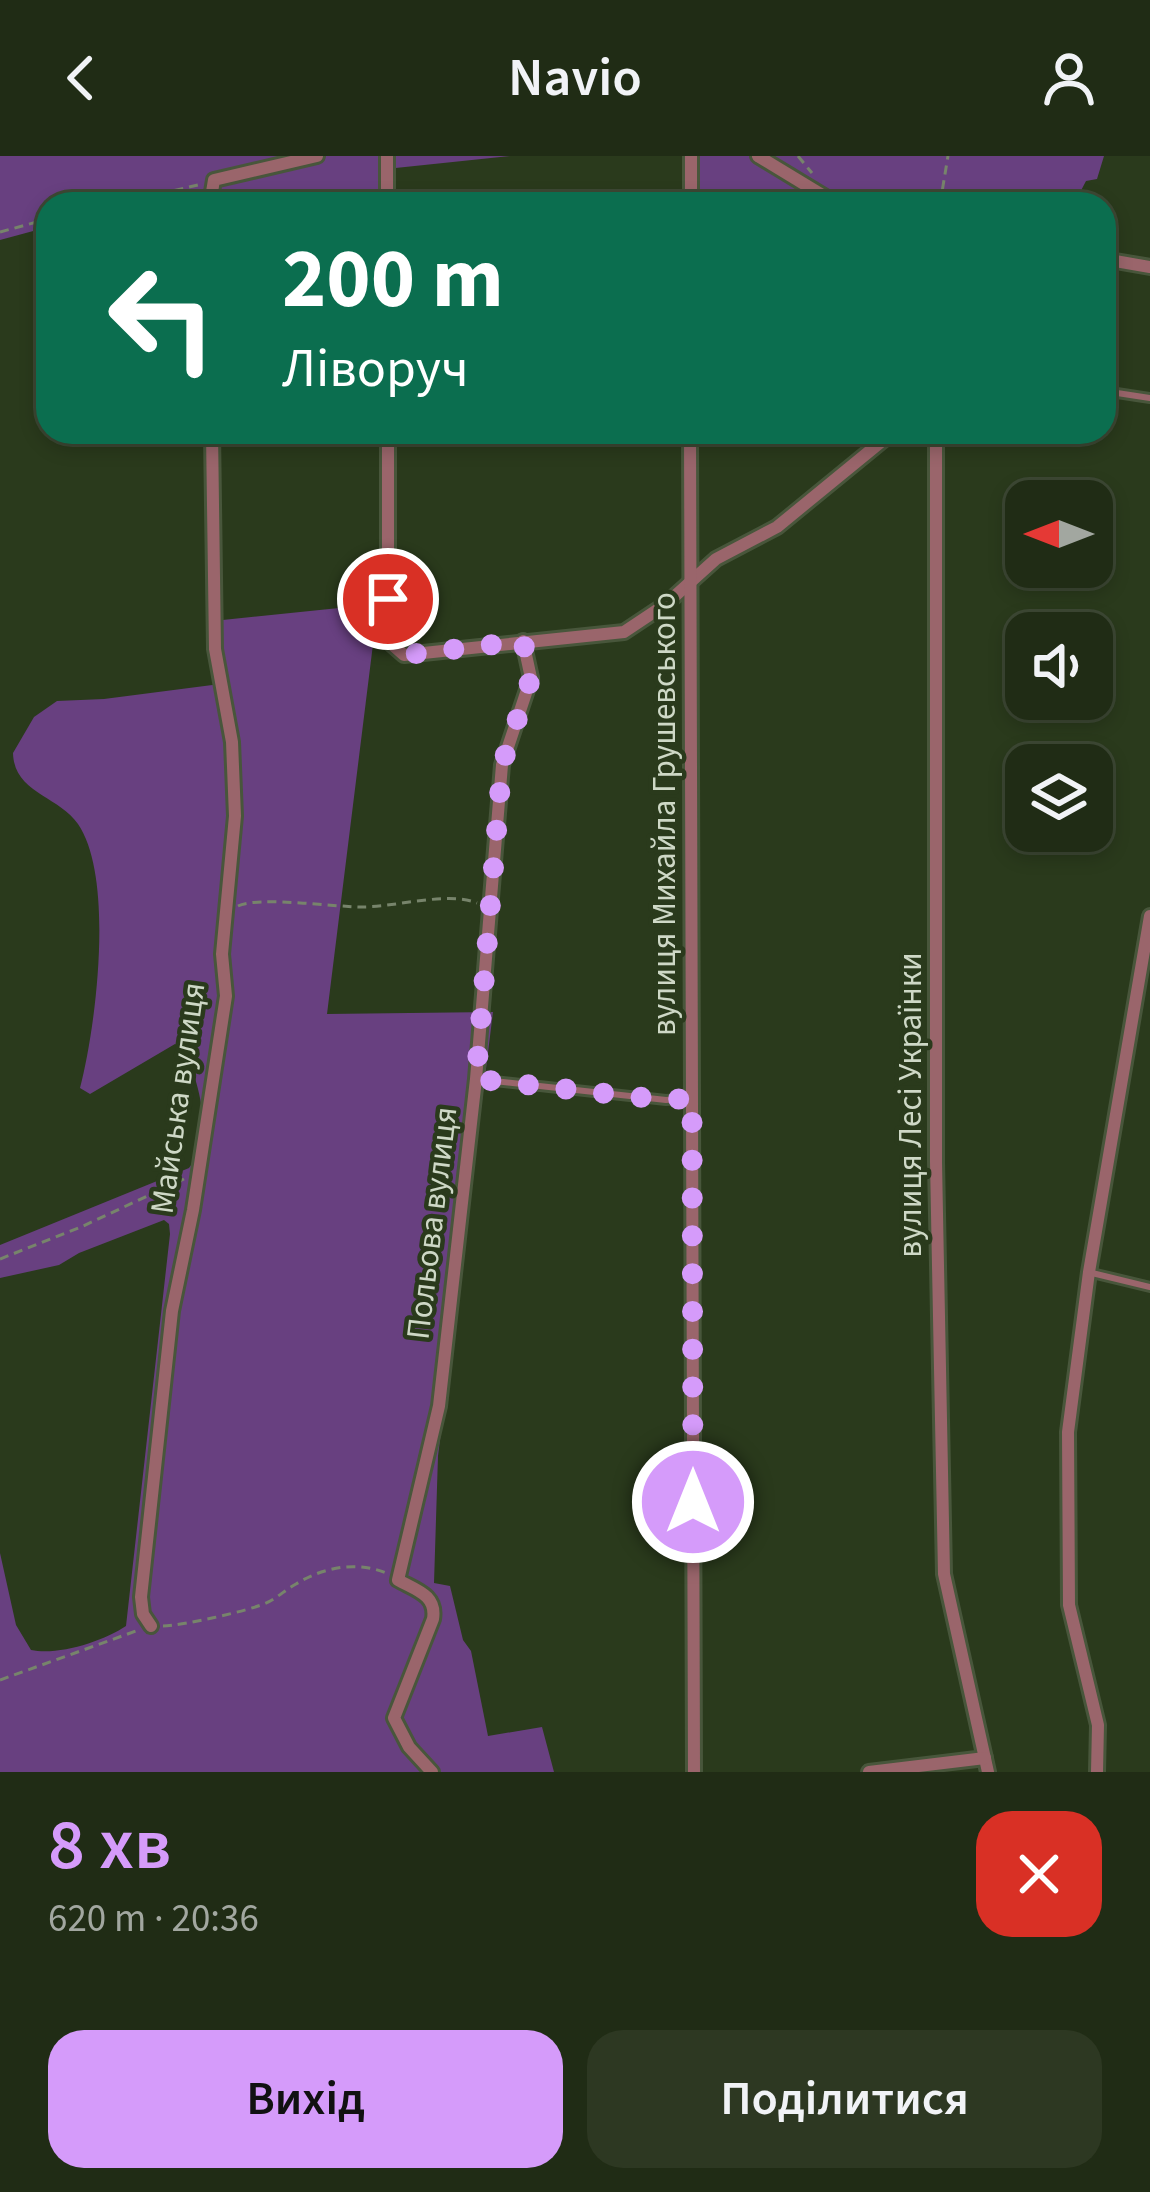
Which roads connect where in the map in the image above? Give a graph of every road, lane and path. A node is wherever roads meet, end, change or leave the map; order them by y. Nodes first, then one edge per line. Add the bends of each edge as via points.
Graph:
1 (317, 156) edge
2 (387, 156) edge
3 (691, 156) edge
4 (758, 156) edge
5 (949, 156) edge
6 (214, 180) junction
7 (165, 192) edge
8 (212, 192) edge
9 (388, 192) edge
10 (691, 192) edge
11 (816, 192) edge
12 (942, 192) edge
13 (36, 222) edge
14 (0, 232) edge
15 (1116, 262) edge
16 (1150, 267) edge
17 (1116, 393) edge
18 (1150, 398) edge
19 (212, 444) edge
20 (388, 444) edge
21 (690, 444) edge
22 (878, 444) edge
23 (936, 444) edge
24 (690, 581) junction
25 (523, 641) junction
26 (490, 909) junction
27 (1150, 916) edge
28 (226, 922) junction
29 (476, 1079) junction
30 (692, 1098) junction
31 (196, 1173) junction
32 (0, 1259) edge
33 (1088, 1272) junction
34 (1150, 1287) edge
35 (398, 1580) junction
36 (151, 1626) junction
37 (0, 1680) edge
38 (987, 1765) edge
39 (432, 1772) edge
40 (694, 1772) edge
41 (868, 1772) edge
42 (1097, 1772) edge

1 - 6 street
2 - 9 street
3 - 10 street
4 - 11 street
5 - 12 path
6 - 7 path
6 - 8 street
13 - 14 path
15 - 16 street
17 - 18 lane
19 - 28 street, Майська вулиця via 215,649 235,816
20 - 25 street via 388,641 404,655
21 - 24 street, вулиця Михайла Грушевського
22 - 24 street via 777,527
23 - 38 street, вулиця Лесі Українки via 944,1574
24 - 25 street via 624,632
24 - 30 street, вулиця Михайла Грушевського
25 - 26 street, Польова вулиця via 531,678 502,765
26 - 28 path via 456,897 361,907 258,900 238,906
26 - 29 street, Польова вулиця
27 - 33 street
28 - 31 street, Майська вулиця via 226,996
29 - 30 lane
29 - 35 street, Польова вулиця via 439,1406
30 - 40 street, вулиця Михайла Грушевського
31 - 32 path
31 - 36 street, Майська вулиця via 172,1311 141,1597
33 - 34 lane
33 - 42 street via 1068,1432 1069,1604 1098,1725
35 - 36 path via 368,1566 337,1568 252,1608
35 - 39 street via 434,1606 394,1718
36 - 37 path
38 - 41 street

